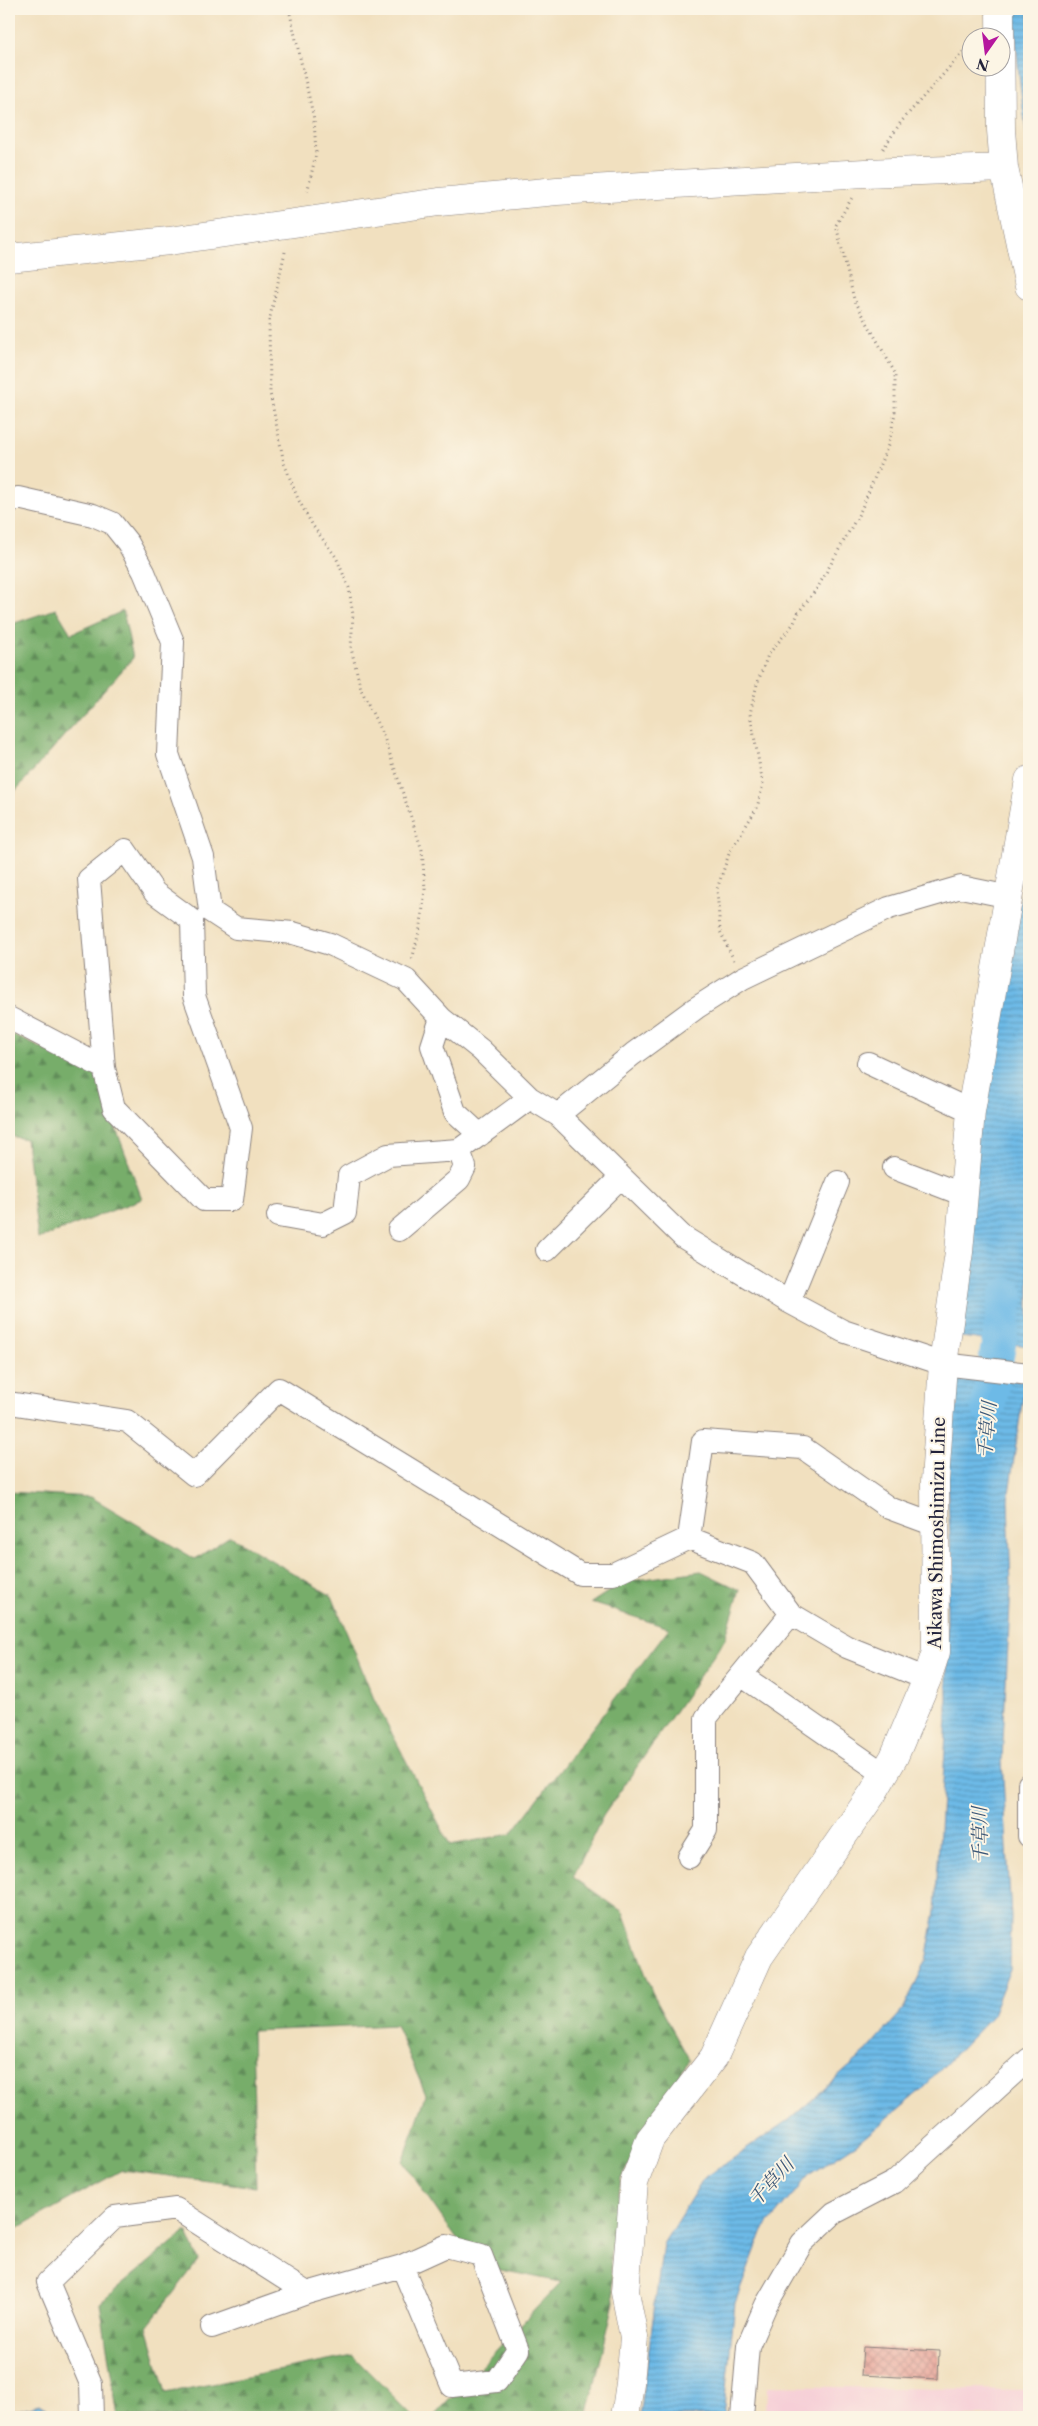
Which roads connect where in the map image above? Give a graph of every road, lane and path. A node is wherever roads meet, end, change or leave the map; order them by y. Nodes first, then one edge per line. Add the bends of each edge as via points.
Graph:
1 (289, 9) edge
2 (1000, 9) edge
3 (960, 55) edge
4 (1004, 168) junction
5 (866, 173) junction
6 (307, 193) dead end
7 (285, 252) dead end
8 (9, 258) edge
9 (1029, 286) edge
10 (11, 497) edge
11 (1029, 780) edge
12 (1010, 898) junction
13 (201, 915) junction
14 (743, 978) junction
15 (406, 980) junction
16 (9, 1018) edge
17 (441, 1018) junction
18 (868, 1063) dead end
19 (104, 1068) junction
20 (530, 1098) junction
21 (971, 1112) junction
22 (558, 1115) junction
23 (480, 1135) junction
24 (459, 1150) junction
25 (894, 1168) dead end
26 (621, 1177) junction
27 (838, 1182) dead end
28 (964, 1195) junction
29 (278, 1216) dead end
30 (399, 1230) dead end
31 (547, 1250) dead end
32 (789, 1302) junction
33 (949, 1365) junction
34 (1029, 1374) edge
35 (9, 1403) edge
36 (935, 1525) junction
37 (689, 1538) junction
38 (791, 1614) junction
39 (741, 1675) junction
40 (927, 1679) junction
41 (884, 1774) junction
42 (1029, 1784) edge
43 (1029, 1800) edge
44 (1029, 1836) edge
45 (689, 1857) dead end
46 (1029, 2059) edge
47 (402, 2266) junction
48 (307, 2293) junction
49 (212, 2327) dead end
50 (92, 2417) edge
51 (625, 2417) edge
52 (742, 2417) edge

1 - 6 path via 314,119 316,154
2 - 4 main road
3 - 5 path via 901,122
4 - 5 main road
4 - 9 main road
5 - 8 main road via 557,190 449,201 169,241
5 - 14 path via 836,225 854,299 895,373 895,414 889,444 861,510 818,587 768,655 757,684 750,714 763,784 758,808 730,851 717,889 720,931
7 - 15 path via 270,321 270,392 284,463 298,499 336,557 349,588 353,615 351,648 360,689 385,740 422,850 425,888 421,924
10 - 13 street via 93,515 112,523 144,572 173,642 168,754 203,857
11 - 12 main road, Aikawa Shimoshimizu Line
12 - 14 street via 961,887 890,908
12 - 21 main road, Aikawa Shimoshimizu Line
13 - 15 street via 236,928 293,933 330,944
13 - 19 street via 155,893 125,850 89,879
13 - 19 street via 194,996 241,1128 232,1200 204,1200 114,1108
14 - 22 street via 633,1054
15 - 17 street
16 - 19 street
17 - 20 street via 481,1050
17 - 23 street via 432,1046 455,1112
18 - 21 street
20 - 22 street
20 - 23 street
21 - 28 main road, Aikawa Shimoshimizu Line
22 - 26 street
23 - 24 street
24 - 29 street via 388,1155 349,1176 345,1213 324,1224
24 - 30 street via 465,1167 459,1179
25 - 28 street
26 - 31 street
26 - 32 street via 683,1237
27 - 32 street
28 - 33 main road, Aikawa Shimoshimizu Line
32 - 33 street via 843,1331
33 - 34 street
33 - 36 main road, Aikawa Shimoshimizu Line via 935,1481
35 - 37 street via 127,1422 194,1475 279,1390 580,1574 613,1574
36 - 37 street via 889,1508 803,1448 703,1441
36 - 40 main road, Aikawa Shimoshimizu Line via 936,1652
37 - 38 street via 753,1563
38 - 39 street
38 - 40 street via 847,1647
39 - 41 street
39 - 45 street via 706,1718 706,1830
40 - 41 main road, Aikawa Shimoshimizu Line
41 - 51 main road, Aikawa Shimoshimizu Line via 759,1957 714,2057 650,2139 634,2183 626,2292 634,2337
42 - 43 street
43 - 44 street
46 - 52 street via 894,2182 834,2212 802,2243 766,2305 748,2346
47 - 47 street via 452,2386 497,2381 518,2350 481,2255 446,2246
47 - 48 street
48 - 49 street
48 - 50 street via 176,2209 115,2217 48,2282 91,2384

